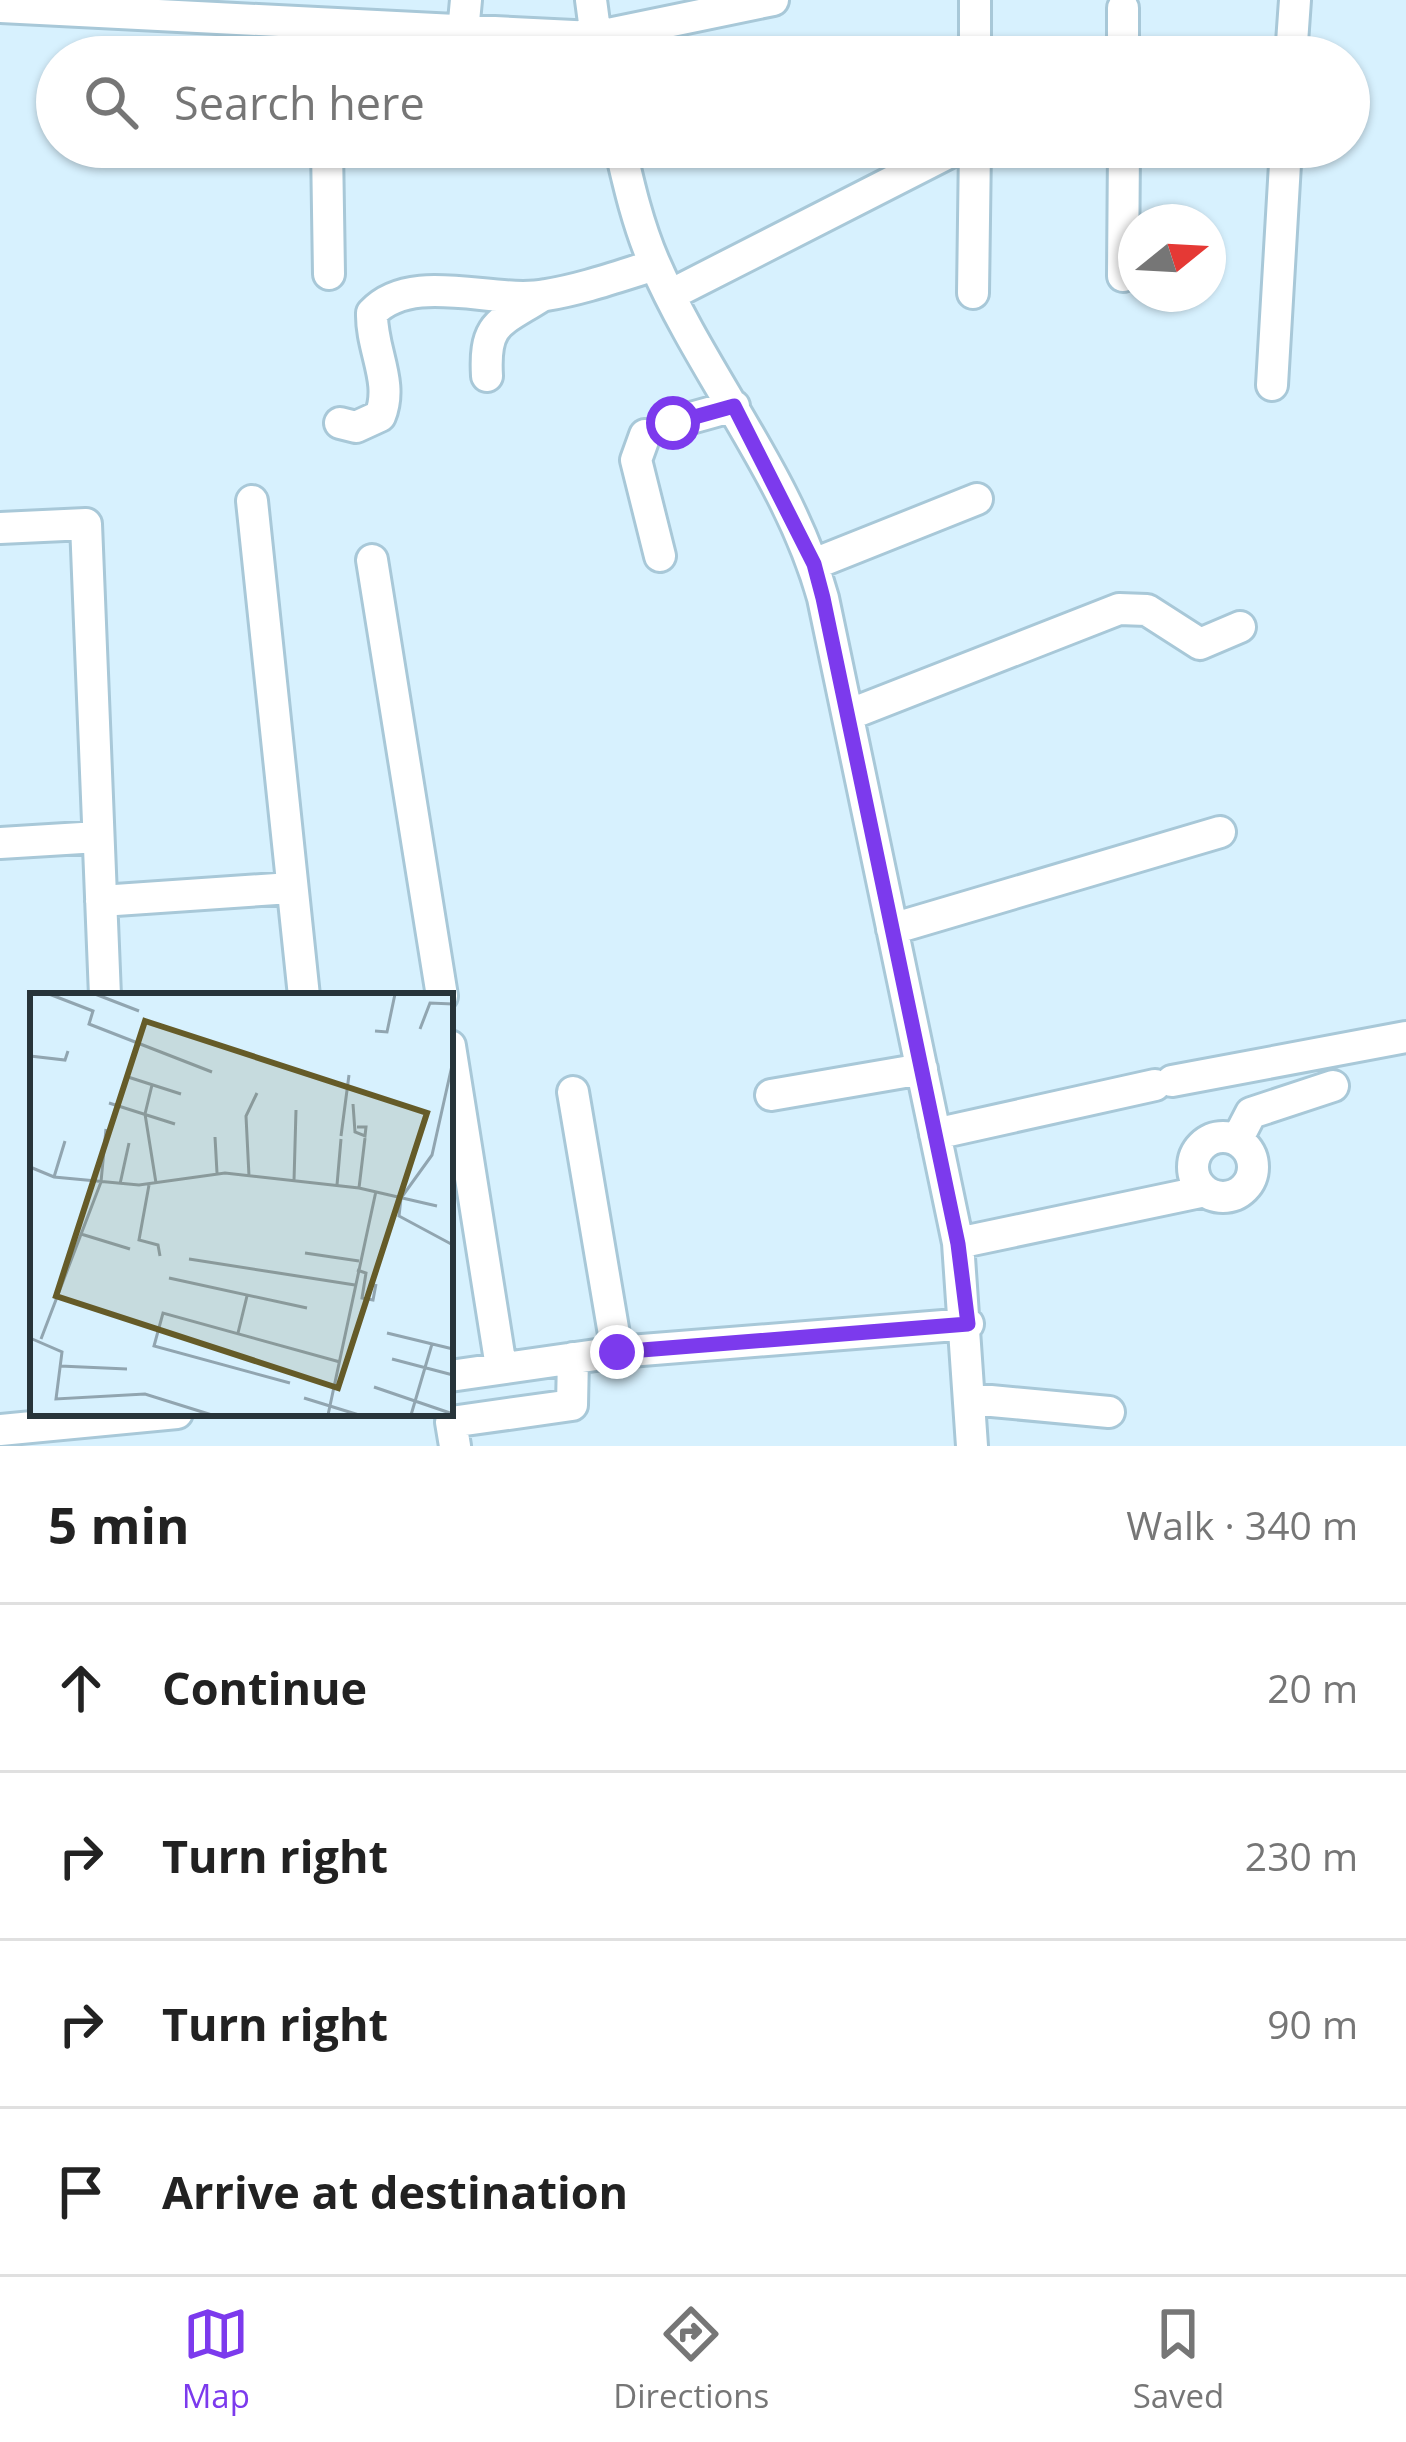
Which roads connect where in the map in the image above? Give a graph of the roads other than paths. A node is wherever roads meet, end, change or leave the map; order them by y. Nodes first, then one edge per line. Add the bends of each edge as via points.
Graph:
1 (466, 0) edge
2 (591, 0) edge
3 (772, 0) edge
4 (974, 0) edge
5 (1295, 0) edge
6 (0, 8) edge
7 (1123, 8) dead end
8 (325, 25) junction
9 (463, 32) junction
10 (325, 36) edge
11 (499, 36) edge
12 (596, 36) edge
13 (638, 36) edge
14 (975, 36) edge
15 (1124, 36) edge
16 (1293, 36) edge
17 (327, 168) edge
18 (626, 168) edge
19 (919, 168) edge
20 (975, 168) edge
21 (1124, 168) edge
22 (1285, 168) edge
23 (1124, 204) edge
24 (655, 265) junction
25 (329, 274) dead end
26 (973, 293) dead end
27 (672, 294) junction
28 (540, 297) junction
29 (487, 376) dead end
30 (1272, 385) dead end
31 (734, 406) junction
32 (340, 423) dead end
33 (977, 499) dead end
34 (252, 500) dead end
35 (0, 529) edge
36 (660, 556) dead end
37 (372, 560) dead end
38 (814, 564) junction
39 (1240, 627) dead end
40 (848, 715) junction
41 (1220, 832) dead end
42 (98, 837) junction
43 (0, 843) edge
44 (291, 888) junction
45 (101, 901) junction
46 (892, 929) junction
47 (105, 993) edge
48 (304, 993) edge
49 (442, 993) edge
50 (1406, 1037) edge
51 (922, 1070) junction
52 (453, 1085) edge
53 (1333, 1087) dead end
54 (573, 1092) dead end
55 (771, 1095) dead end
56 (935, 1134) junction
57 (1237, 1140) junction
58 (461, 1188) edge
59 (1205, 1191) junction
60 (958, 1244) junction
61 (968, 1324) junction
62 (617, 1352) junction
63 (573, 1358) junction
64 (501, 1367) junction
65 (453, 1375) edge
66 (970, 1399) junction
67 (1109, 1412) dead end
68 (122, 1416) edge
69 (0, 1430) edge
70 (455, 1446) edge
71 (972, 1446) edge

1 - 9 street
2 - 12 street
3 - 13 street
4 - 14 street
5 - 16 street
6 - 8 street
7 - 15 street
8 - 9 street
8 - 10 street
9 - 11 street
17 - 25 street
18 - 24 street
19 - 27 street
20 - 26 street
21 - 23 street
22 - 30 street
24 - 27 street
24 - 28 street
27 - 31 street
28 - 29 street via 495,325 485,341
28 - 32 street via 421,293 383,301 372,313 371,337 389,396 380,416 356,427
31 - 36 street via 659,429 636,460
31 - 38 street
33 - 38 street
34 - 44 street
35 - 42 street via 86,524
37 - 49 street
38 - 40 street
39 - 40 street via 1200,644 1147,610 1119,609
40 - 46 street
41 - 46 street
42 - 43 street
42 - 45 street
44 - 45 street
44 - 48 street
45 - 47 street
46 - 51 street
50 - 56 street
51 - 55 street
51 - 56 street
52 - 58 street
53 - 57 street via 1251,1113
54 - 62 street
56 - 60 street
57 - 59 street via 1222,1137 1198,1151 1193,1165
57 - 59 street via 1252,1159 1249,1183 1229,1196
58 - 64 street
59 - 60 street
60 - 61 street
61 - 62 street
61 - 66 street
62 - 63 street
63 - 64 street
63 - 70 street via 572,1405 451,1422
64 - 65 street
66 - 67 street
66 - 71 street
68 - 69 street

